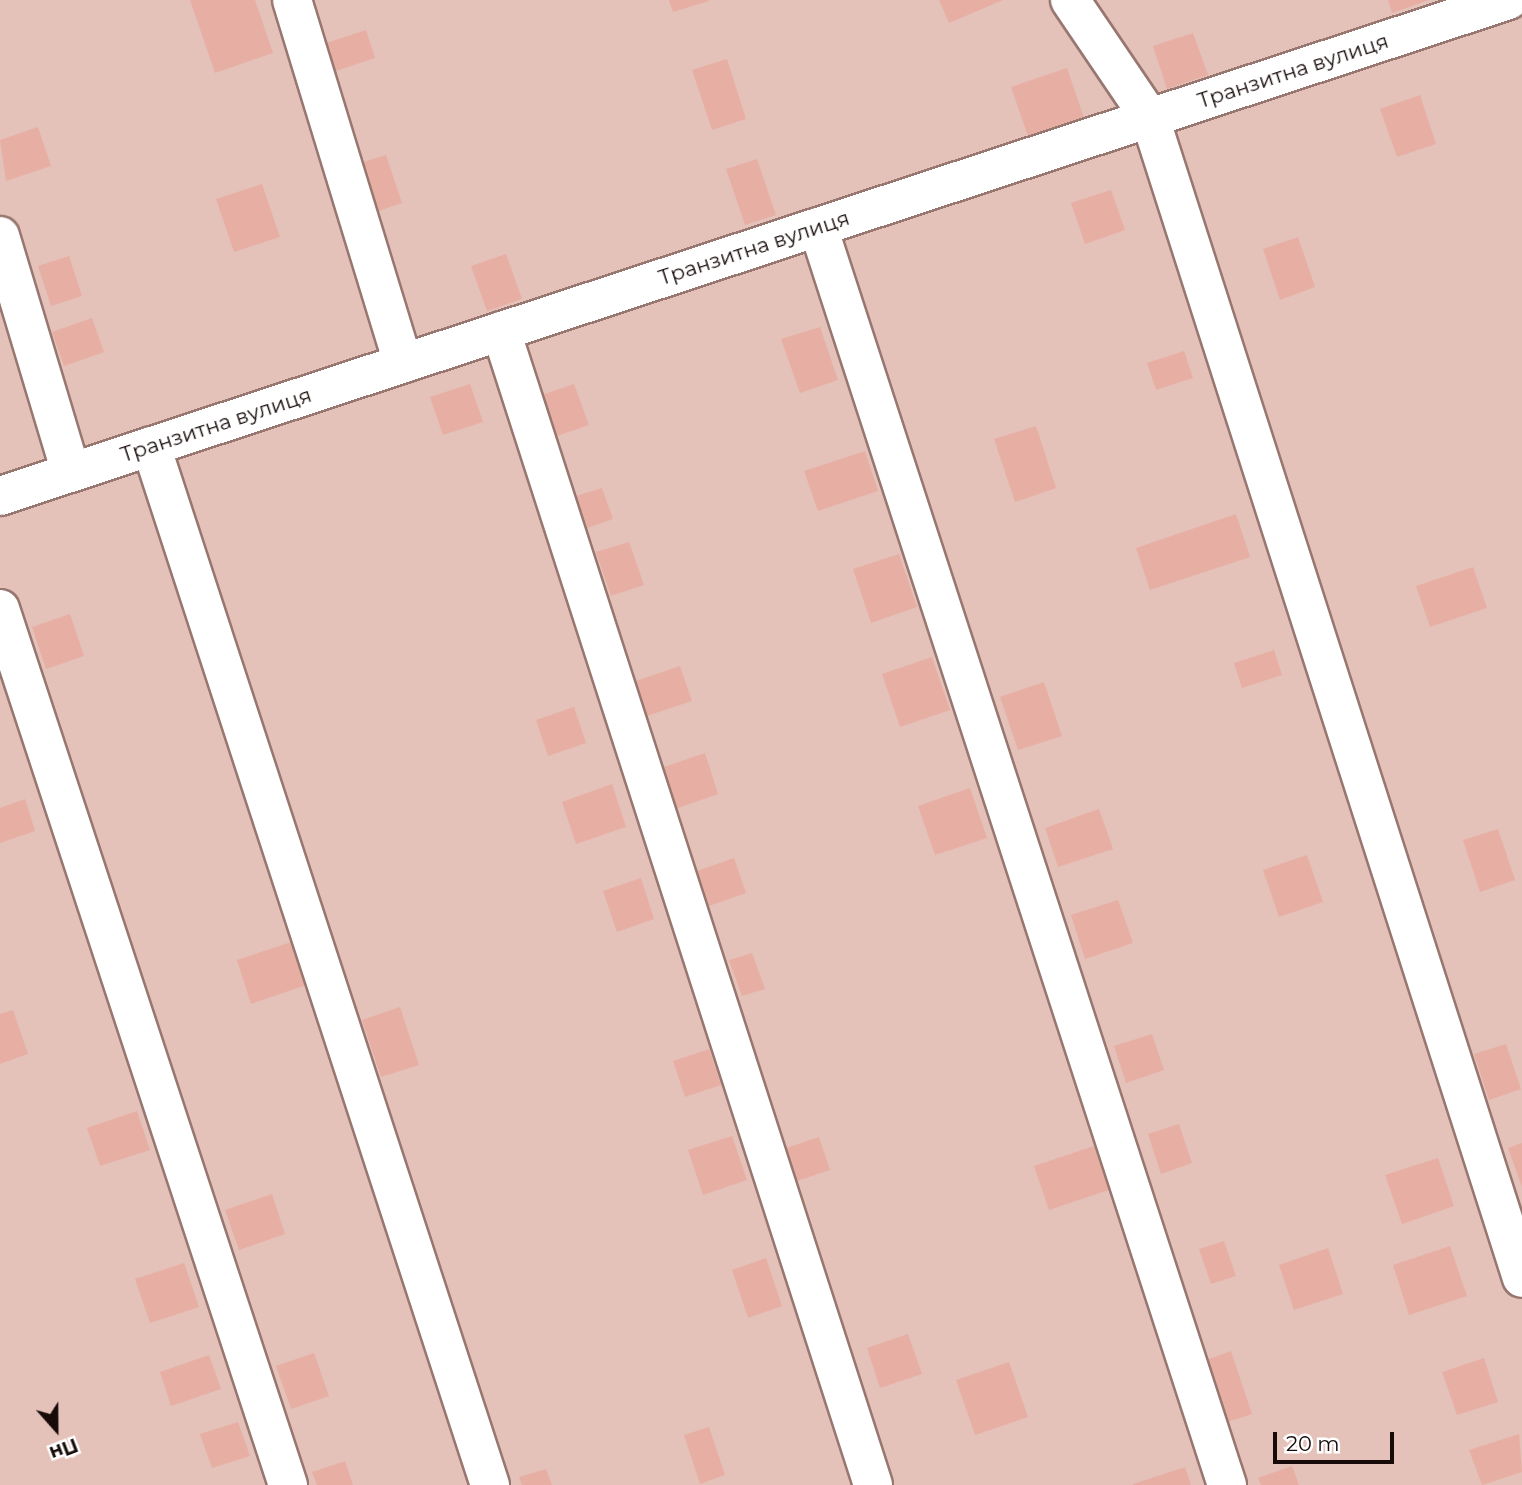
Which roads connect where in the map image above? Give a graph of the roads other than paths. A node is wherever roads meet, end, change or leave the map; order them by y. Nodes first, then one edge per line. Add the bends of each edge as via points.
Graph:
1 (292, 0) edge
2 (1070, 0) edge
3 (1487, 3) edge
4 (1150, 118) junction
5 (818, 227) junction
6 (0, 236) edge
7 (501, 331) junction
8 (403, 363) junction
9 (151, 446) junction
10 (71, 472) junction
11 (0, 496) edge
12 (0, 609) edge
13 (1522, 1278) edge
14 (288, 1485) edge
15 (490, 1485) edge
16 (873, 1485) edge
17 (1227, 1485) edge

1 - 8 street
2 - 4 street
3 - 4 street, Транзитна вулиця
4 - 5 street, Транзитна вулиця
4 - 13 street
5 - 7 street, Транзитна вулиця
5 - 17 street
6 - 10 street
7 - 8 street, Транзитна вулиця
7 - 16 street
8 - 9 street, Транзитна вулиця
9 - 10 street, Транзитна вулиця
9 - 15 street
10 - 11 street, Транзитна вулиця
12 - 14 street

